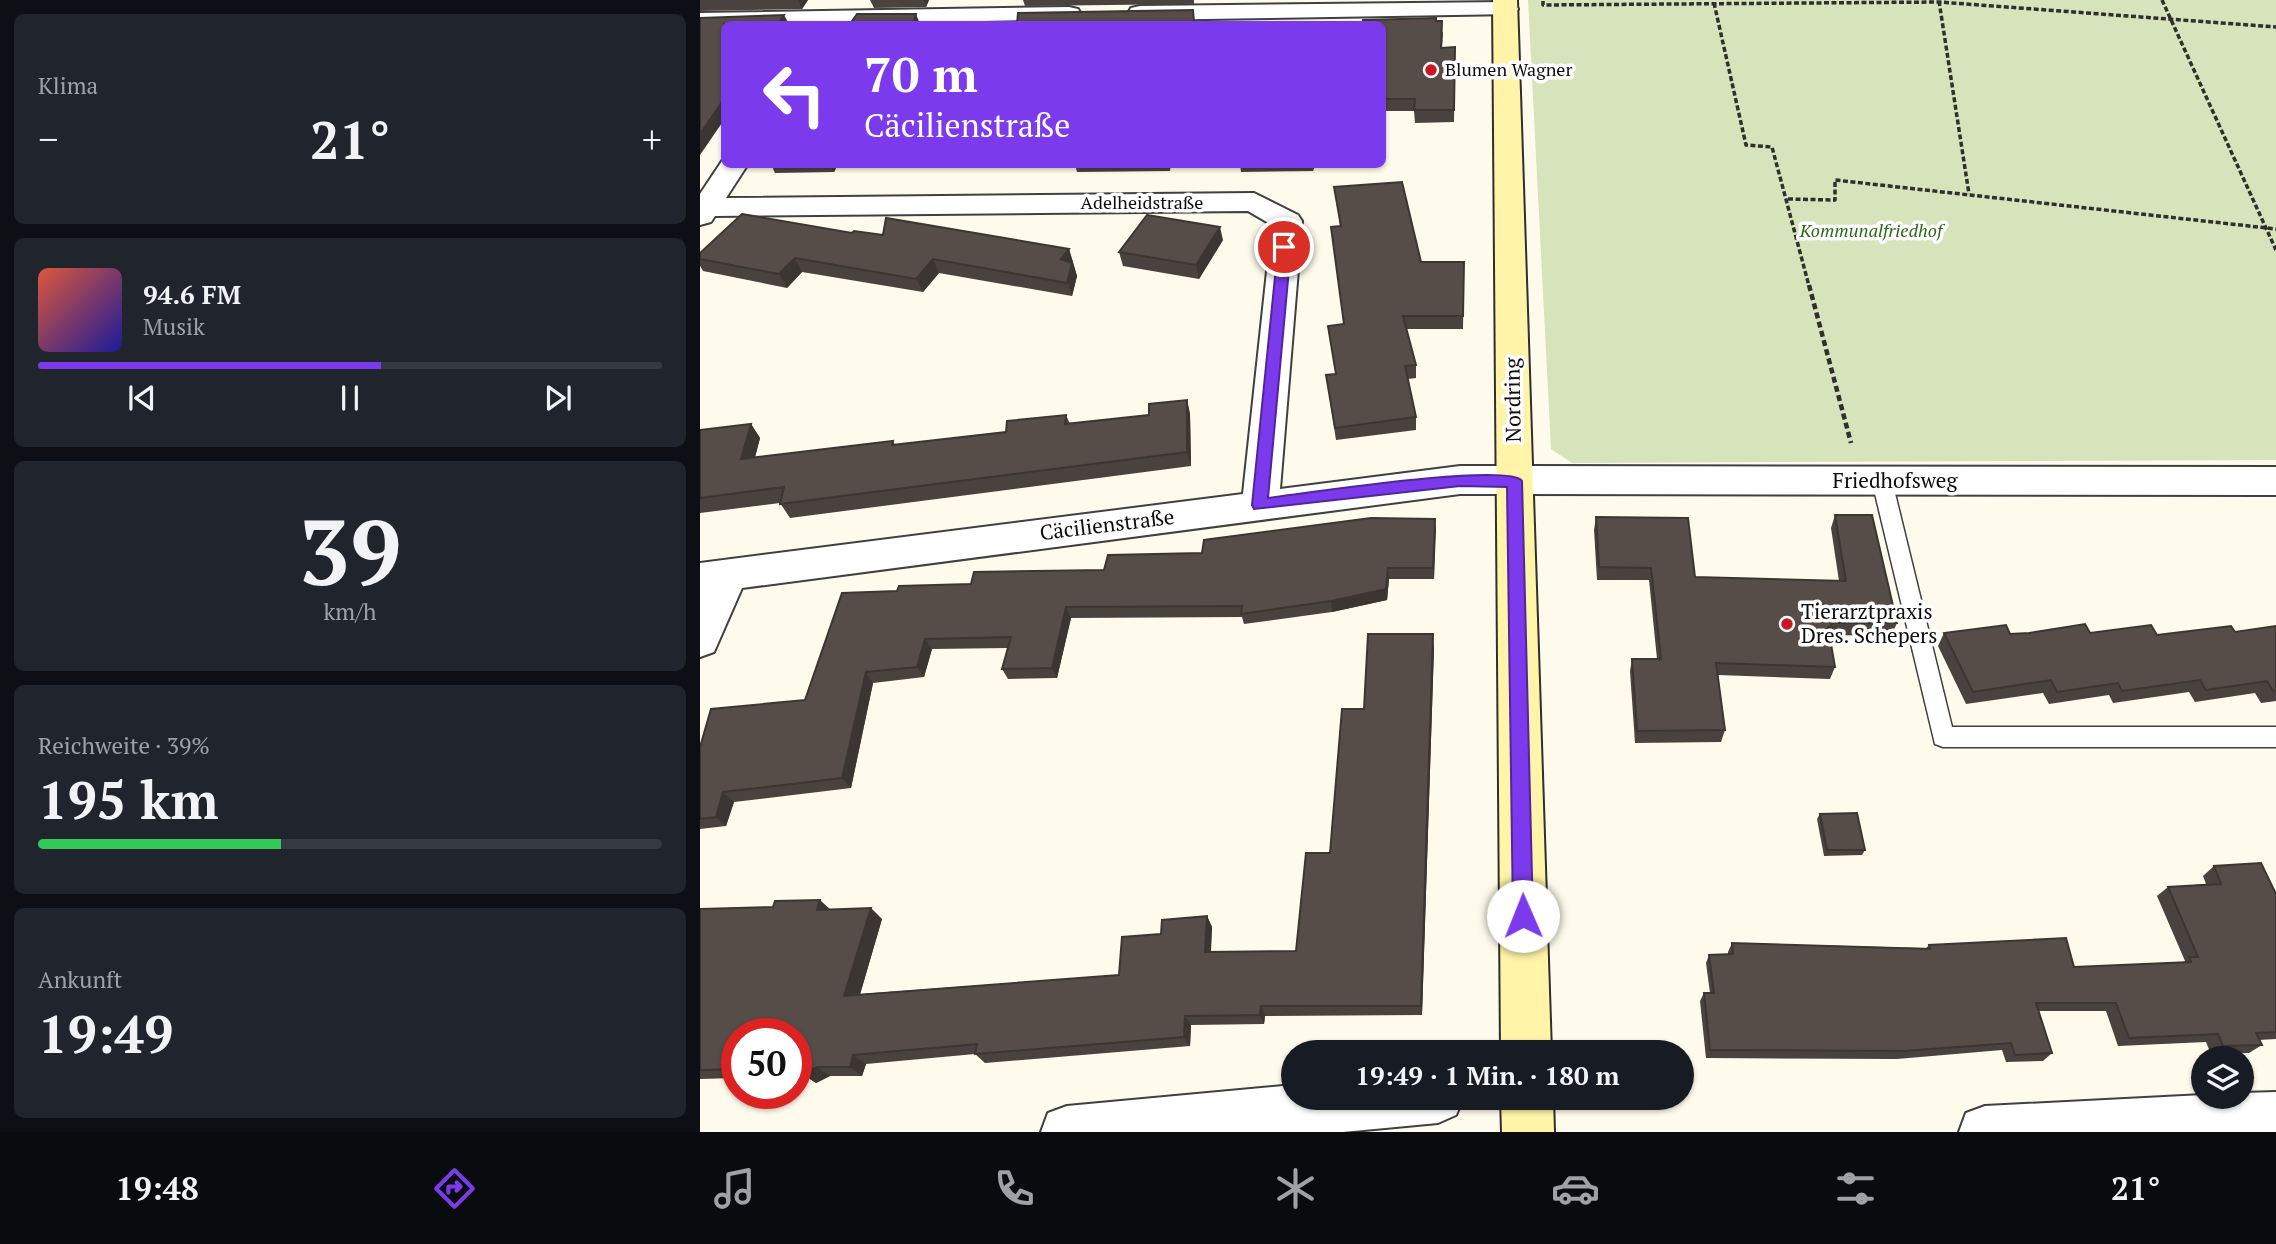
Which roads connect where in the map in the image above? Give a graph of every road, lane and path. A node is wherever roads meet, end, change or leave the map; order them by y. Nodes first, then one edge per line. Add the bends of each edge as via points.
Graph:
1 (1543, 0) edge
2 (2162, 0) edge
3 (1939, 1) edge
4 (1714, 3) junction
5 (1505, 4) edge
6 (1094, 13) edge
7 (1122, 13) edge
8 (2170, 17) junction
9 (700, 20) edge
10 (830, 20) edge
11 (2276, 27) edge
12 (731, 168) edge
13 (1969, 194) junction
14 (1787, 199) junction
15 (703, 211) edge
16 (2266, 228) junction
17 (2276, 229) edge
18 (2276, 250) edge
19 (1515, 481) junction
20 (1872, 481) junction
21 (2276, 481) edge
22 (1260, 505) junction
23 (715, 576) edge
24 (700, 640) edge
25 (2276, 737) edge
26 (1526, 1040) edge
27 (1300, 1110) edge
28 (1527, 1110) edge
29 (2276, 1118) edge
30 (1067, 1132) edge
31 (1528, 1132) edge
32 (1985, 1132) edge

1 - 4 path via 1543,5
2 - 8 path
3 - 4 path
3 - 8 path
3 - 13 path
4 - 14 path via 1746,145 1772,147
5 - 7 street
5 - 19 main road, Nordring
6 - 10 street
8 - 11 path
8 - 16 path
9 - 10 street
12 - 15 street
13 - 14 path via 1835,180 1835,200
13 - 16 path
14 - 20 path
15 - 22 street, Adelheidstraße via 1254,202 1287,221
16 - 17 path
16 - 18 path
19 - 20 street, Friedhofsweg
19 - 22 street, Cäcilienstraße via 1460,480
19 - 26 main road, Nordring
20 - 21 street, Friedhofsweg
20 - 25 lane via 1943,737
22 - 23 street, Cäcilienstraße
23 - 24 street
27 - 30 street
28 - 31 main road
29 - 32 street

